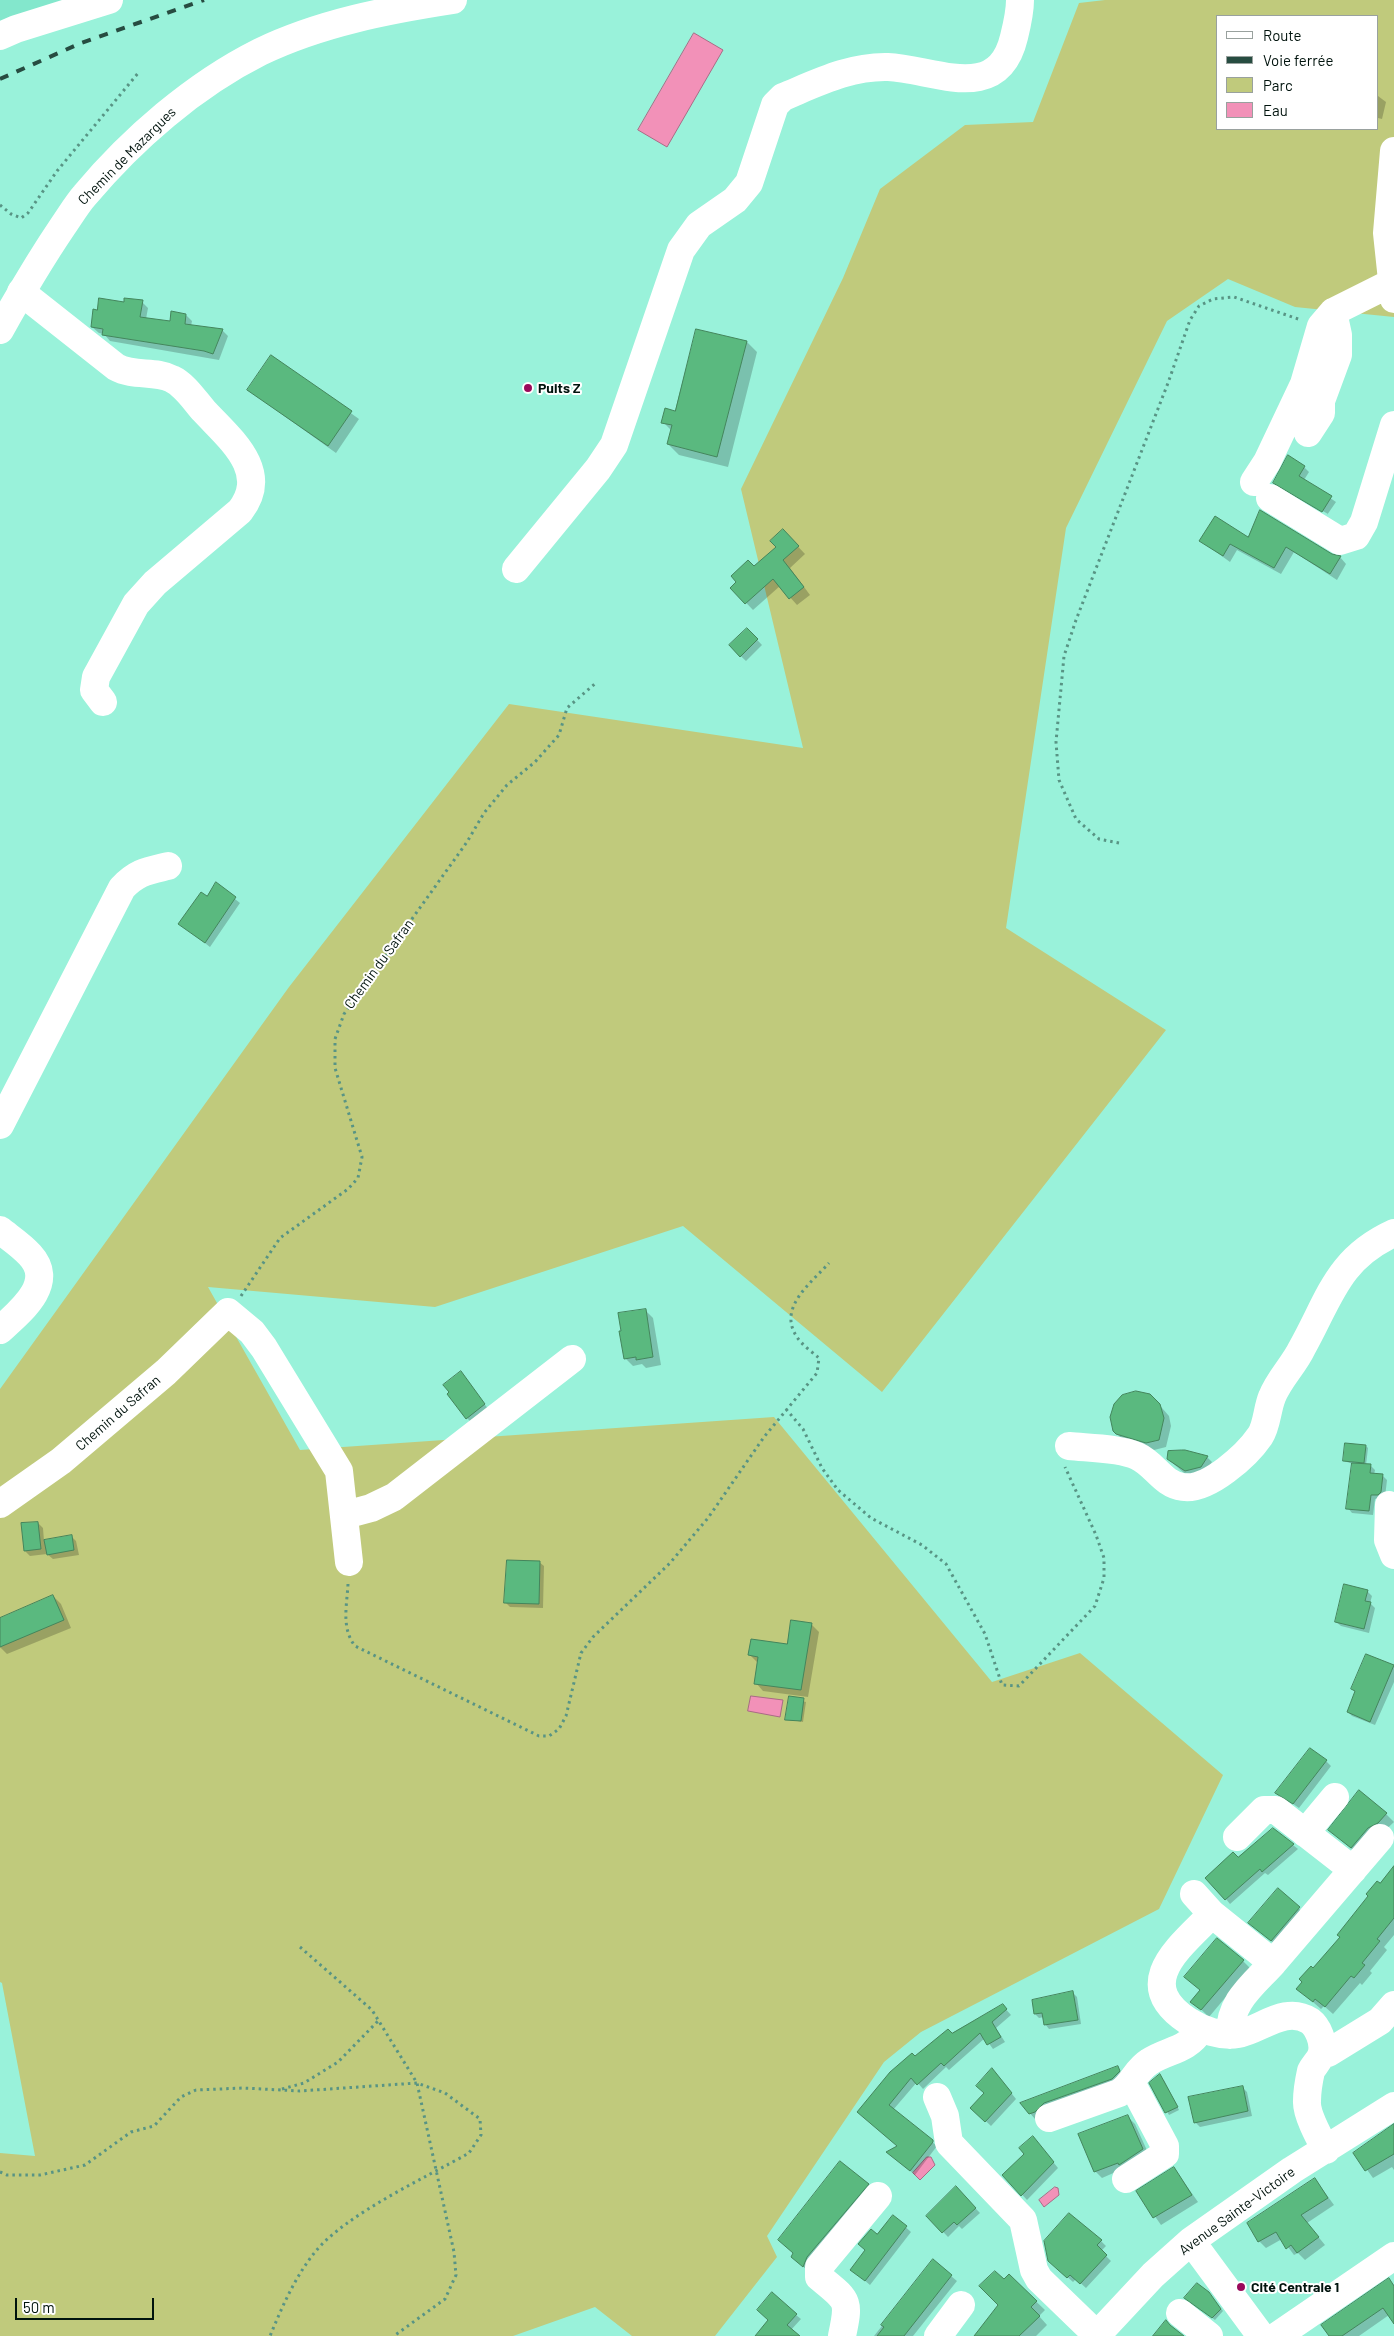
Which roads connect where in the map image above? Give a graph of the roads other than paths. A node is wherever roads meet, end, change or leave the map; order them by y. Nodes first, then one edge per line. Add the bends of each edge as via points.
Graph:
1 (109, 0) edge
2 (455, 0) edge
3 (1020, 0) edge
4 (449, 1) edge
5 (0, 36) edge
6 (1394, 151) edge
7 (1392, 291) edge
8 (21, 292) junction
9 (1327, 319) junction
10 (0, 330) edge
11 (1394, 424) edge
12 (1308, 433) dead end
13 (516, 569) dead end
14 (103, 702) dead end
15 (168, 866) dead end
16 (0, 1125) edge
17 (0, 1230) edge
18 (1394, 1233) edge
19 (0, 1330) edge
20 (572, 1359) dead end
21 (1069, 1446) road end
22 (0, 1504) edge
23 (1389, 1506) dead end
24 (345, 1515) junction
25 (1394, 1555) edge
26 (349, 1562) road end
27 (1335, 1797) dead end
28 (1305, 1833) junction
29 (1237, 1837) dead end
30 (1380, 1838) dead end
31 (1353, 1870) junction
32 (1194, 1894) dead end
33 (1212, 1914) junction
34 (1273, 1963) junction
35 (1394, 2005) edge
36 (1201, 2029) junction
37 (1230, 2035) junction
38 (1322, 2052) junction
39 (1132, 2084) junction
40 (937, 2097) dead end
41 (1394, 2106) edge
42 (1049, 2118) dead end
43 (1326, 2150) junction
44 (1126, 2179) dead end
45 (878, 2196) dead end
46 (1192, 2241) junction
47 (1394, 2256) edge
48 (961, 2305) dead end
49 (1180, 2313) dead end
50 (842, 2336) edge
51 (938, 2336) edge
52 (1097, 2336) edge
53 (1209, 2336) edge
54 (1261, 2336) edge
55 (1277, 2336) edge

1 - 5 street
2 - 4 street, Chemin de Mazargues
3 - 13 street via 1012,46 994,72 978,78 952,78 889,67 851,70 783,97 775,105 746,187 735,200 699,225 681,250 614,445
4 - 8 street, Chemin de Mazargues via 317,29 260,52 212,80 166,113 84,196
6 - 7 street via 1387,233
7 - 9 street
8 - 10 street, Chemin de Mazargues
8 - 14 street via 124,371 161,375 178,383 242,452 249,468 251,488 248,502 154,583 136,604 96,677 94,690
9 - 11 street via 1304,384 1267,462 1262,490 1340,541 1356,536 1364,522
9 - 12 street via 1338,335 1338,355 1321,401 1321,413
15 - 16 street via 142,872 122,888
17 - 19 street via 30,1255 38,1266 40,1278 36,1293
18 - 21 street via 1376,1241 1347,1266 1272,1396 1261,1435 1238,1462 1200,1485 1184,1487 1161,1478 1136,1456
20 - 24 street via 394,1497 372,1508
22 - 24 street, Chemin du Safran via 61,1461 166,1372 228,1312 252,1332 264,1348 339,1471
23 - 25 street via 1388,1540
24 - 26 street
27 - 28 street
28 - 29 street via 1276,1810 1270,1809 1264,1810
28 - 31 street
30 - 31 street
31 - 34 street
32 - 33 street
33 - 34 street
33 - 36 street via 1172,1956 1162,1985 1164,1999 1173,2010
34 - 37 street via 1236,2002
35 - 38 street via 1380,2021 1328,2053
36 - 37 street
36 - 39 street via 1185,2047 1142,2068
37 - 38 street via 1240,2034 1275,2018 1293,2016 1310,2021 1320,2034
38 - 43 street via 1312,2070 1306,2104
39 - 42 street via 1119,2093
39 - 44 street via 1165,2146 1165,2154
40 - 52 street via 949,2143 1023,2220 1039,2279
41 - 43 street, Avenue Sainte-Victoire
43 - 46 street, Avenue Sainte-Victoire via 1292,2170
45 - 50 street via 819,2267 819,2277 843,2296 848,2308
46 - 52 street, Avenue Sainte-Victoire via 1152,2274
46 - 54 street
47 - 55 street
48 - 51 street
49 - 53 street

